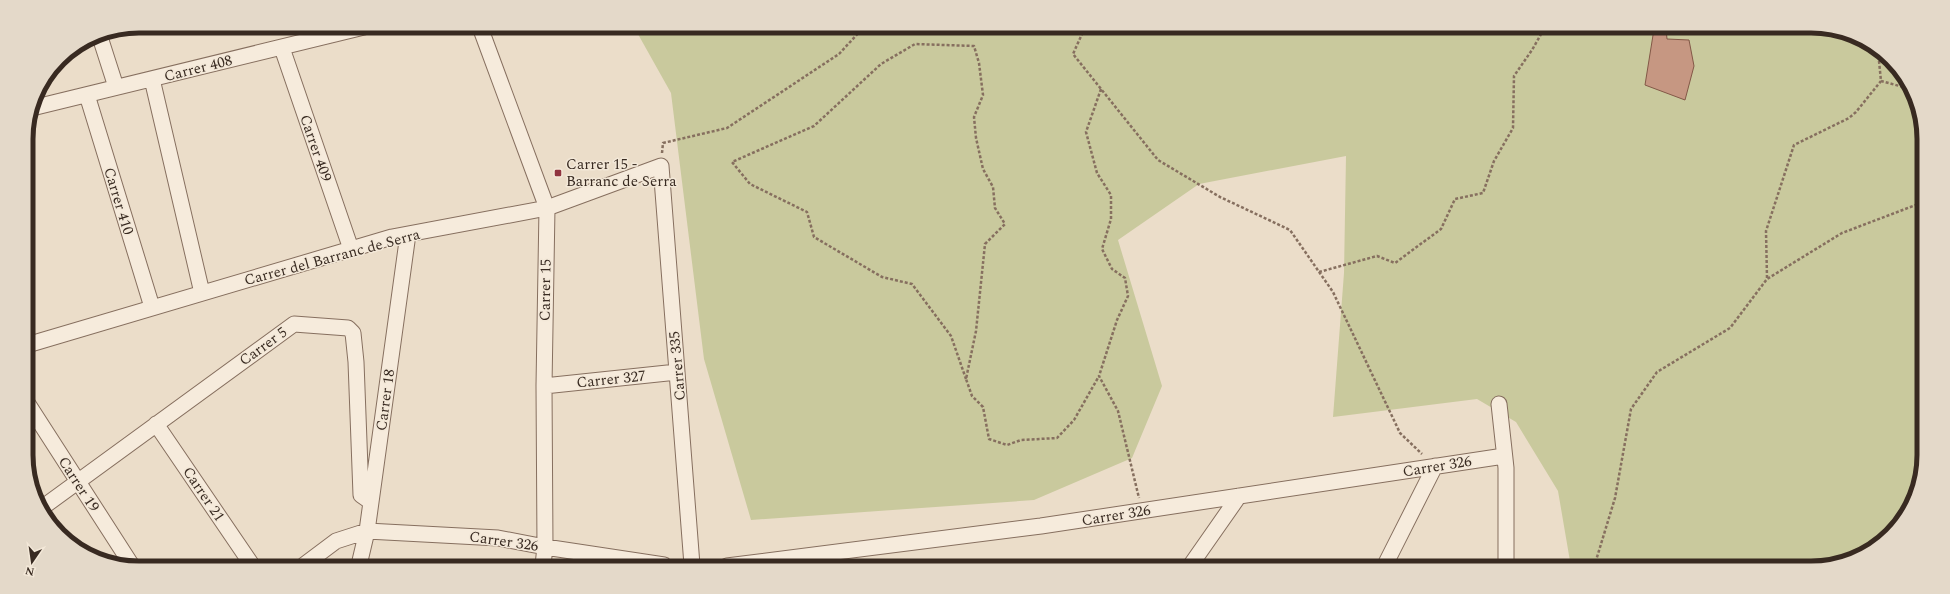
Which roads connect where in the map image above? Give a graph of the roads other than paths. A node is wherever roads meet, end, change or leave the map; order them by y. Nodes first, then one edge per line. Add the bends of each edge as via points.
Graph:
1 (338, 33) edge
2 (482, 33) edge
3 (101, 40) edge
4 (282, 48) junction
5 (152, 79) junction
6 (116, 87) junction
7 (87, 95) junction
8 (38, 106) edge
9 (661, 166) joint
10 (547, 208) junction
11 (408, 234) junction
12 (351, 249) junction
13 (202, 293) junction
14 (152, 307) junction
15 (33, 345) edge
16 (678, 372) junction
17 (544, 386) junction
18 (1499, 404) dead end
19 (33, 412) edge
20 (156, 424) junction
21 (1504, 456) junction
22 (1435, 466) junction
23 (78, 482) junction
24 (1239, 496) junction
25 (371, 502) junction
26 (46, 505) edge
27 (367, 531) junction
28 (545, 547) junction
29 (129, 560) edge
30 (250, 561) edge
31 (309, 561) edge
32 (360, 561) edge
33 (543, 561) edge
34 (638, 561) edge
35 (692, 561) edge
36 (766, 561) edge
37 (1194, 561) edge
38 (1387, 561) edge
39 (1506, 561) edge

1 - 4 street, Carrer 408
2 - 10 street, Carrer 15
3 - 6 street
4 - 5 street, Carrer 408
4 - 12 street, Carrer 409
5 - 6 street, Carrer 408
5 - 13 street
6 - 7 street, Carrer 408
7 - 8 street, Carrer 408
7 - 14 street, Carrer 410
9 - 10 street, Carrer del Barranc de Serra
9 - 16 street, Carrer 335
10 - 11 street, Carrer del Barranc de Serra
10 - 17 street, Carrer 15
11 - 12 street, Carrer del Barranc de Serra
11 - 25 street, Carrer 18
12 - 13 street, Carrer del Barranc de Serra
13 - 14 street, Carrer del Barranc de Serra
14 - 15 street, Carrer del Barranc de Serra
16 - 17 street, Carrer 327
16 - 35 street, Carrer 335
17 - 28 street, Carrer 15
18 - 21 street
19 - 23 street, Carrer 19
20 - 23 street, Carrer 5
20 - 25 street, Carrer 5 via 294,324 348,328 353,333 356,362 361,495
20 - 30 street, Carrer 21
21 - 22 street, Carrer 326
21 - 39 street
22 - 24 street, Carrer 326
22 - 38 street
23 - 26 street, Carrer 5
23 - 29 street, Carrer 19
24 - 36 street, Carrer 326 via 1041,526
24 - 37 street
25 - 27 street, Carrer 18
27 - 28 street, Carrer 326 via 498,538
27 - 31 street via 336,541
27 - 32 street, Carrer 18
28 - 33 street, Carrer 15
28 - 34 street, Carrer 326

